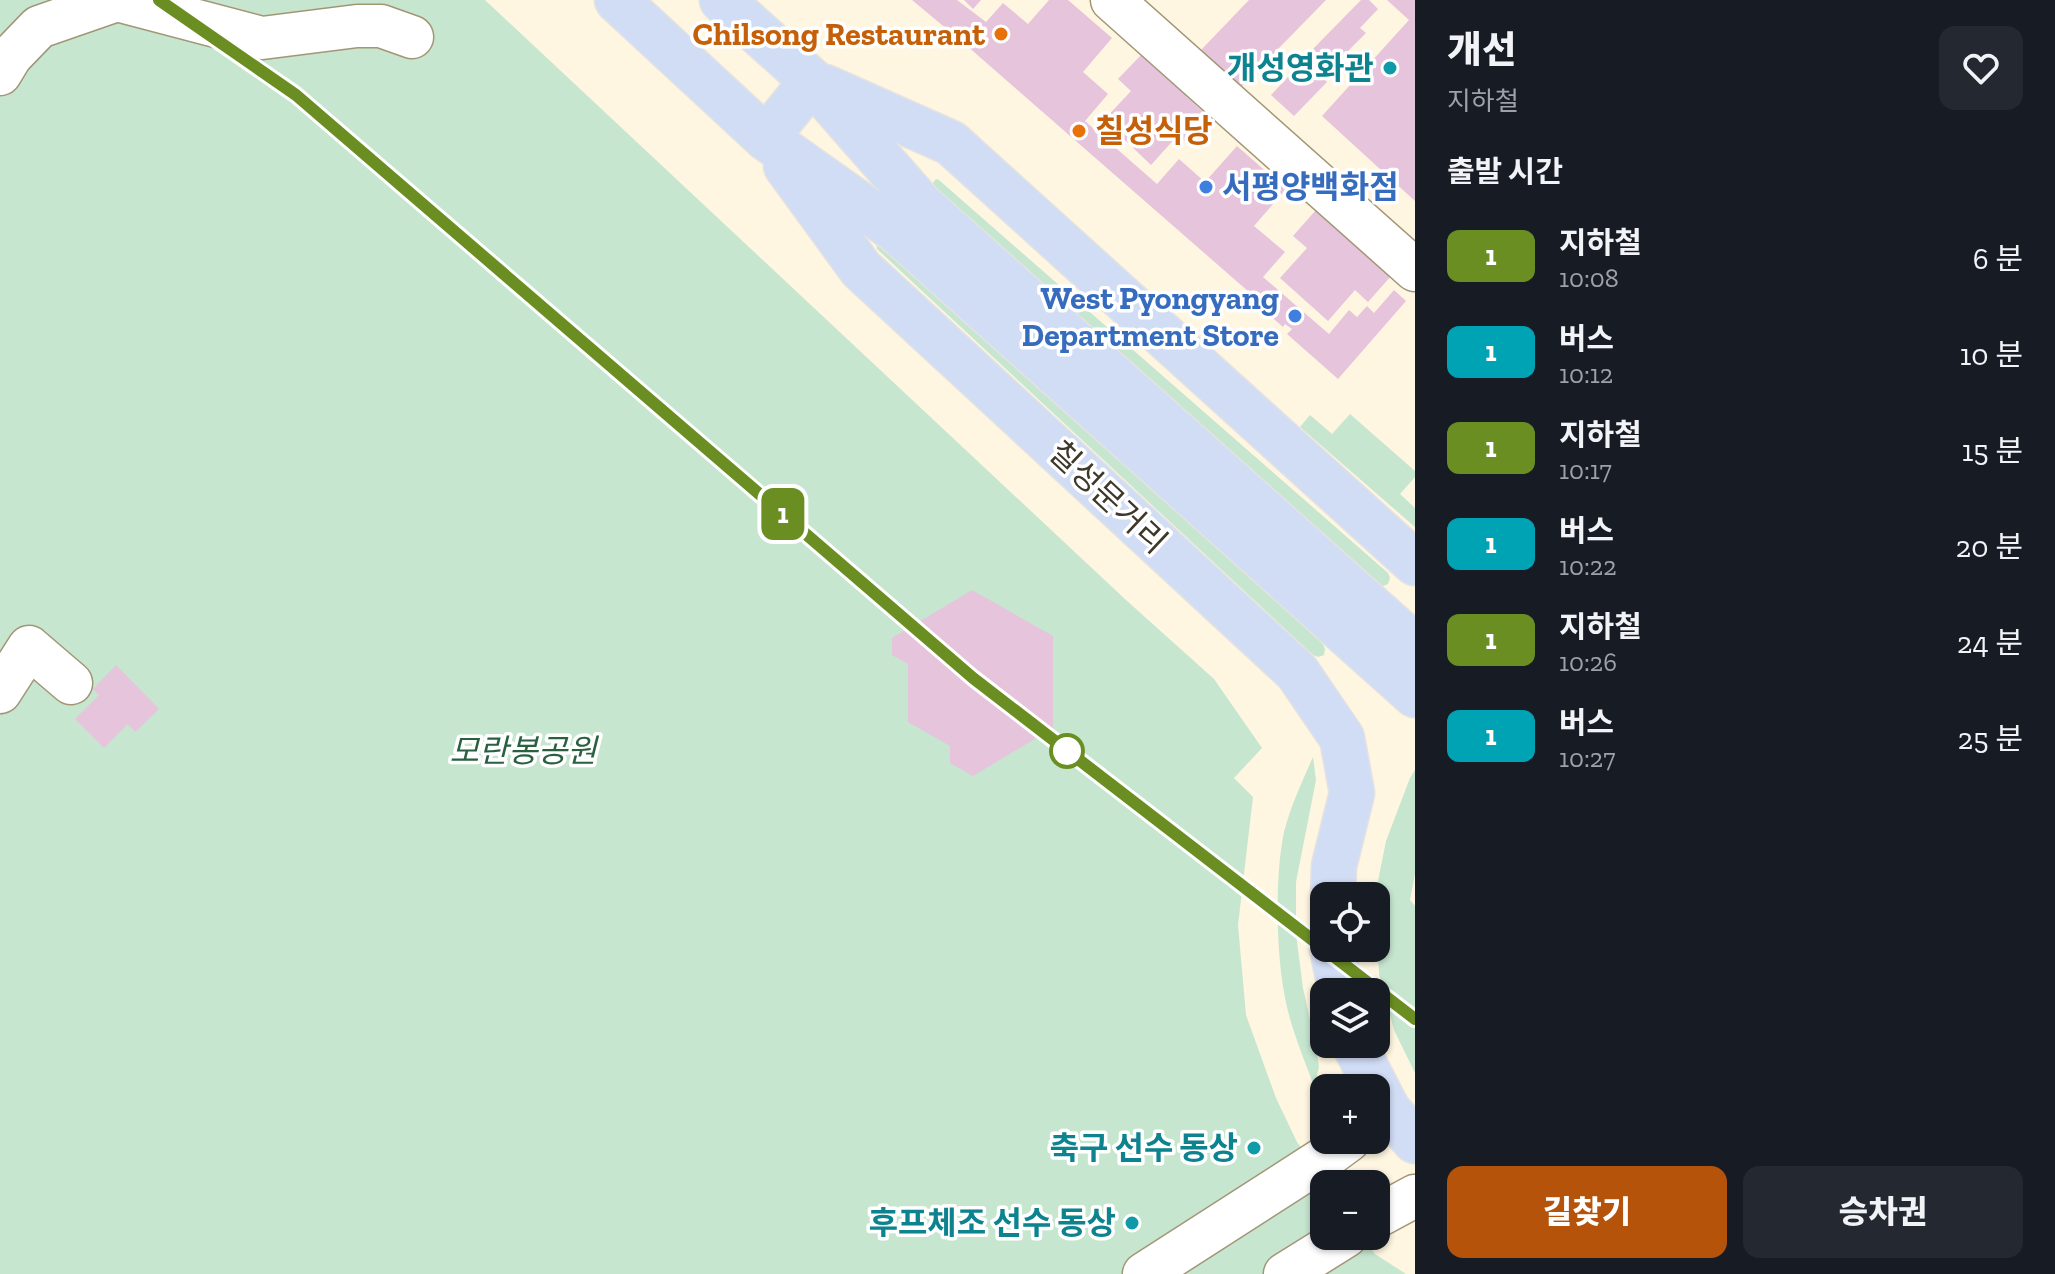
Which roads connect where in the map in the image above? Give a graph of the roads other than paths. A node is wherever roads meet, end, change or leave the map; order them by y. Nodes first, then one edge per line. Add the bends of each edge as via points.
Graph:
1 (617, 0) edge
2 (722, 0) edge
3 (1112, 0) edge
4 (412, 37) dead end
5 (0, 74) edge
6 (812, 81) junction
7 (766, 138) junction
8 (1415, 270) edge
9 (1415, 563) edge
10 (1415, 646) edge
11 (71, 683) dead end
12 (0, 692) edge
13 (1415, 695) edge
14 (1333, 882) edge
15 (1361, 1058) edge
16 (1393, 1123) edge
17 (1330, 1154) edge
18 (1415, 1196) edge
19 (1390, 1209) edge
20 (1324, 1250) edge
21 (1144, 1274) edge
22 (1285, 1274) edge

1 - 7 main road, 칠성문거리
2 - 6 main road
3 - 8 street
4 - 5 street via 381,26 357,26 262,38 117,0 39,27
6 - 7 main road
6 - 9 main road via 951,143
6 - 10 main road via 921,205
7 - 13 main road, 칠성문거리 via 897,231
7 - 14 main road, 칠성문거리 via 861,269 1297,672 1342,738 1352,793
11 - 12 street via 29,647
15 - 16 main road
17 - 21 street
18 - 19 street
20 - 22 street

